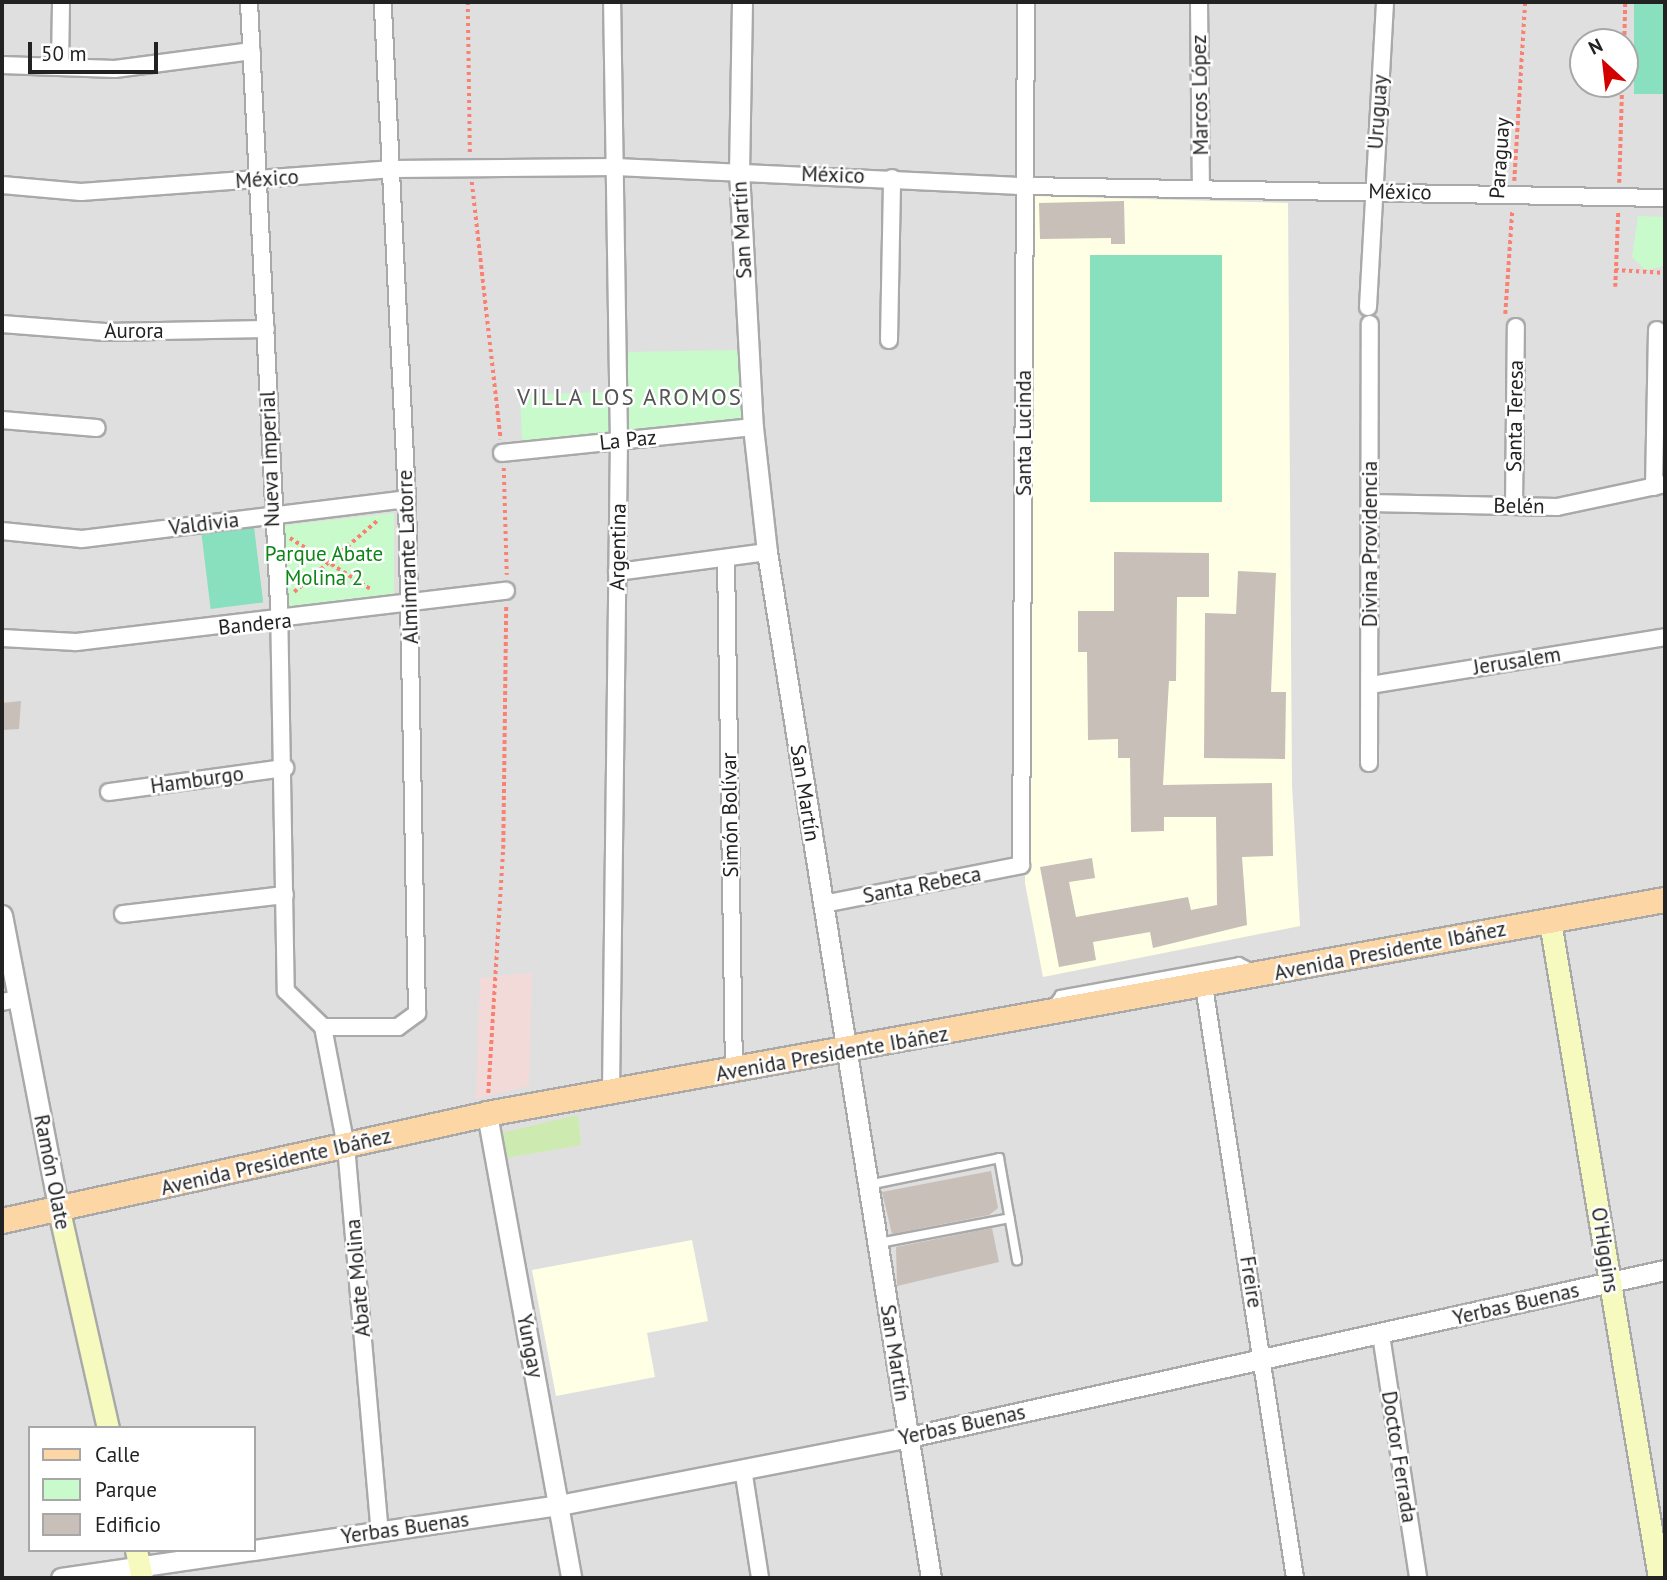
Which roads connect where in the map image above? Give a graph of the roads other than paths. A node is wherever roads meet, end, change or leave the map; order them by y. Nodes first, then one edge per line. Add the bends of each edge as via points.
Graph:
1 (61, 2) edge
2 (249, 2) edge
3 (383, 2) edge
4 (612, 2) edge
5 (742, 2) edge
6 (1026, 2) edge
7 (1199, 2) edge
8 (1385, 2) edge
9 (252, 51) junction
10 (2, 65) edge
11 (60, 66) junction
12 (616, 167) junction
13 (393, 169) junction
14 (739, 171) junction
15 (892, 178) junction
16 (262, 180) junction
17 (2, 185) edge
18 (1026, 186) junction
19 (1201, 188) junction
20 (1372, 192) junction
21 (1665, 198) edge
22 (1368, 307) dead end
23 (1511, 322) road end
24 (2, 324) edge
25 (1370, 324) dead end
26 (266, 329) junction
27 (1657, 330) dead end
28 (889, 340) dead end
29 (1660, 395) edge
30 (2, 420) edge
31 (753, 427) junction
32 (97, 428) dead end
33 (619, 442) junction
34 (502, 453) road end
35 (1659, 485) edge
36 (407, 499) junction
37 (1370, 503) junction
38 (1514, 506) junction
39 (271, 515) junction
40 (2, 531) edge
41 (767, 552) junction
42 (726, 558) junction
43 (617, 572) junction
44 (506, 592) road end
45 (409, 602) junction
46 (279, 622) junction
47 (2, 638) edge
48 (1665, 638) edge
49 (1370, 685) junction
50 (1369, 763) dead end
51 (285, 768) junction
52 (109, 792) dead end
53 (1021, 865) joint
54 (285, 895) junction
55 (1665, 900) edge
56 (823, 904) junction
57 (123, 914) dead end
58 (2, 915) edge
59 (1550, 921) junction
60 (1266, 974) junction
61 (1203, 986) junction
62 (10, 1001) edge
63 (1045, 1016) junction
64 (323, 1027) junction
65 (846, 1053) junction
66 (734, 1072) junction
67 (611, 1093) junction
68 (487, 1114) junction
69 (346, 1146) junction
70 (868, 1185) junction
71 (59, 1211) junction
72 (1010, 1219) junction
73 (2, 1221) edge
74 (877, 1244) junction
75 (1017, 1260) dead end
76 (1665, 1270) edge
77 (1610, 1283) junction
78 (1381, 1335) junction
79 (1264, 1362) junction
80 (108, 1426) edge
81 (909, 1437) junction
82 (743, 1469) junction
83 (559, 1505) junction
84 (380, 1532) junction
85 (256, 1550) edge
86 (238, 1552) edge
87 (139, 1565) edge
88 (61, 1578) edge
89 (571, 1578) edge
90 (760, 1578) edge
91 (931, 1578) edge
92 (1296, 1578) edge
93 (1418, 1578) edge
94 (1659, 1578) edge

1 - 11 street
2 - 9 street, Nueva Imperial
3 - 13 street, Almimrante Latorre
4 - 12 street, Argentina
5 - 14 street, San Martín
6 - 18 street, Santa Lucinda
7 - 19 street, Marcos López
8 - 20 street, Uruguay
9 - 11 street via 115,69
9 - 16 street, Nueva Imperial
10 - 11 street
12 - 13 street, México
12 - 14 street, México
12 - 33 street, Argentina
13 - 16 street, México
13 - 36 street, Almimrante Latorre
14 - 15 street, México
14 - 31 street, San Martín
15 - 18 street, México
15 - 28 street
16 - 17 street, México via 81,192
16 - 26 street, Nueva Imperial
18 - 19 street, México
18 - 53 street, Santa Lucinda
19 - 20 street, México
20 - 21 street, México
20 - 22 street, Uruguay
23 - 38 street, Santa Teresa
24 - 26 street, Aurora via 105,332
25 - 37 street, Divina Providencia
26 - 39 street, Nueva Imperial
27 - 29 street
29 - 35 street
30 - 32 street
31 - 33 street, La Paz
31 - 41 street, San Martín
33 - 34 street, La Paz
33 - 43 street, Argentina
35 - 38 street, Belén via 1557,507
36 - 39 street, Valdivia
36 - 45 street, Almimrante Latorre
37 - 38 street, Belén
37 - 49 street, Divina Providencia
39 - 40 street, Valdivia via 82,539
39 - 46 street, Nueva Imperial
41 - 42 street
41 - 56 street, San Martín
42 - 43 street
42 - 66 street, Simón Bolívar
43 - 67 street, Argentina
44 - 45 street, Bandera
45 - 46 street, Bandera
45 - 64 street, Almimrante Latorre via 417,1013 398,1027
46 - 47 street, Bandera via 76,642
46 - 51 street, Nueva Imperial
48 - 49 street, Jerusalem
49 - 50 street, Divina Providencia
51 - 52 street, Hamburgo
51 - 54 street, Nueva Imperial
53 - 56 street, Santa Rebeca
54 - 57 street
54 - 64 street, Nueva Imperial via 286,991
55 - 59 main road, Avenida Presidente Ibáñez
56 - 65 street, San Martín
58 - 62 street, Ramón Olate
59 - 60 main road, Avenida Presidente Ibáñez
59 - 77 main road, O'Higgins
60 - 61 main road, Avenida Presidente Ibáñez
60 - 63 lane via 1239,962 1074,992 1060,995
61 - 63 main road, Avenida Presidente Ibáñez
61 - 79 street, Freire
62 - 71 street, Ramón Olate
63 - 65 main road, Avenida Presidente Ibáñez
64 - 69 street, Abate Molina
65 - 66 main road, Avenida Presidente Ibáñez
65 - 70 street, San Martín
66 - 67 main road, Avenida Presidente Ibáñez
67 - 68 main road, Avenida Presidente Ibáñez
68 - 69 main road, Avenida Presidente Ibáñez
68 - 83 street, Yungay
69 - 71 main road, Avenida Presidente Ibáñez
69 - 84 street, Abate Molina
70 - 72 lane via 999,1158
70 - 74 street, San Martín
71 - 73 main road, Avenida Presidente Ibáñez
71 - 80 main road, Ramón Olate
72 - 74 lane
72 - 75 lane
74 - 81 street, San Martín
76 - 77 street, Yerbas Buenas
77 - 78 street, Yerbas Buenas
77 - 94 main road, O'Higgins
78 - 79 street, Yerbas Buenas
78 - 93 street, Doctor Ferrada
79 - 81 street, Yerbas Buenas
79 - 92 street, Freire
81 - 82 street, Yerbas Buenas
81 - 91 street, San Martín
82 - 83 street, Yerbas Buenas
82 - 90 street
83 - 84 street, Yerbas Buenas
83 - 89 street, Yungay
84 - 85 street, Yerbas Buenas
86 - 87 street, Yerbas Buenas
87 - 88 street, Yerbas Buenas

